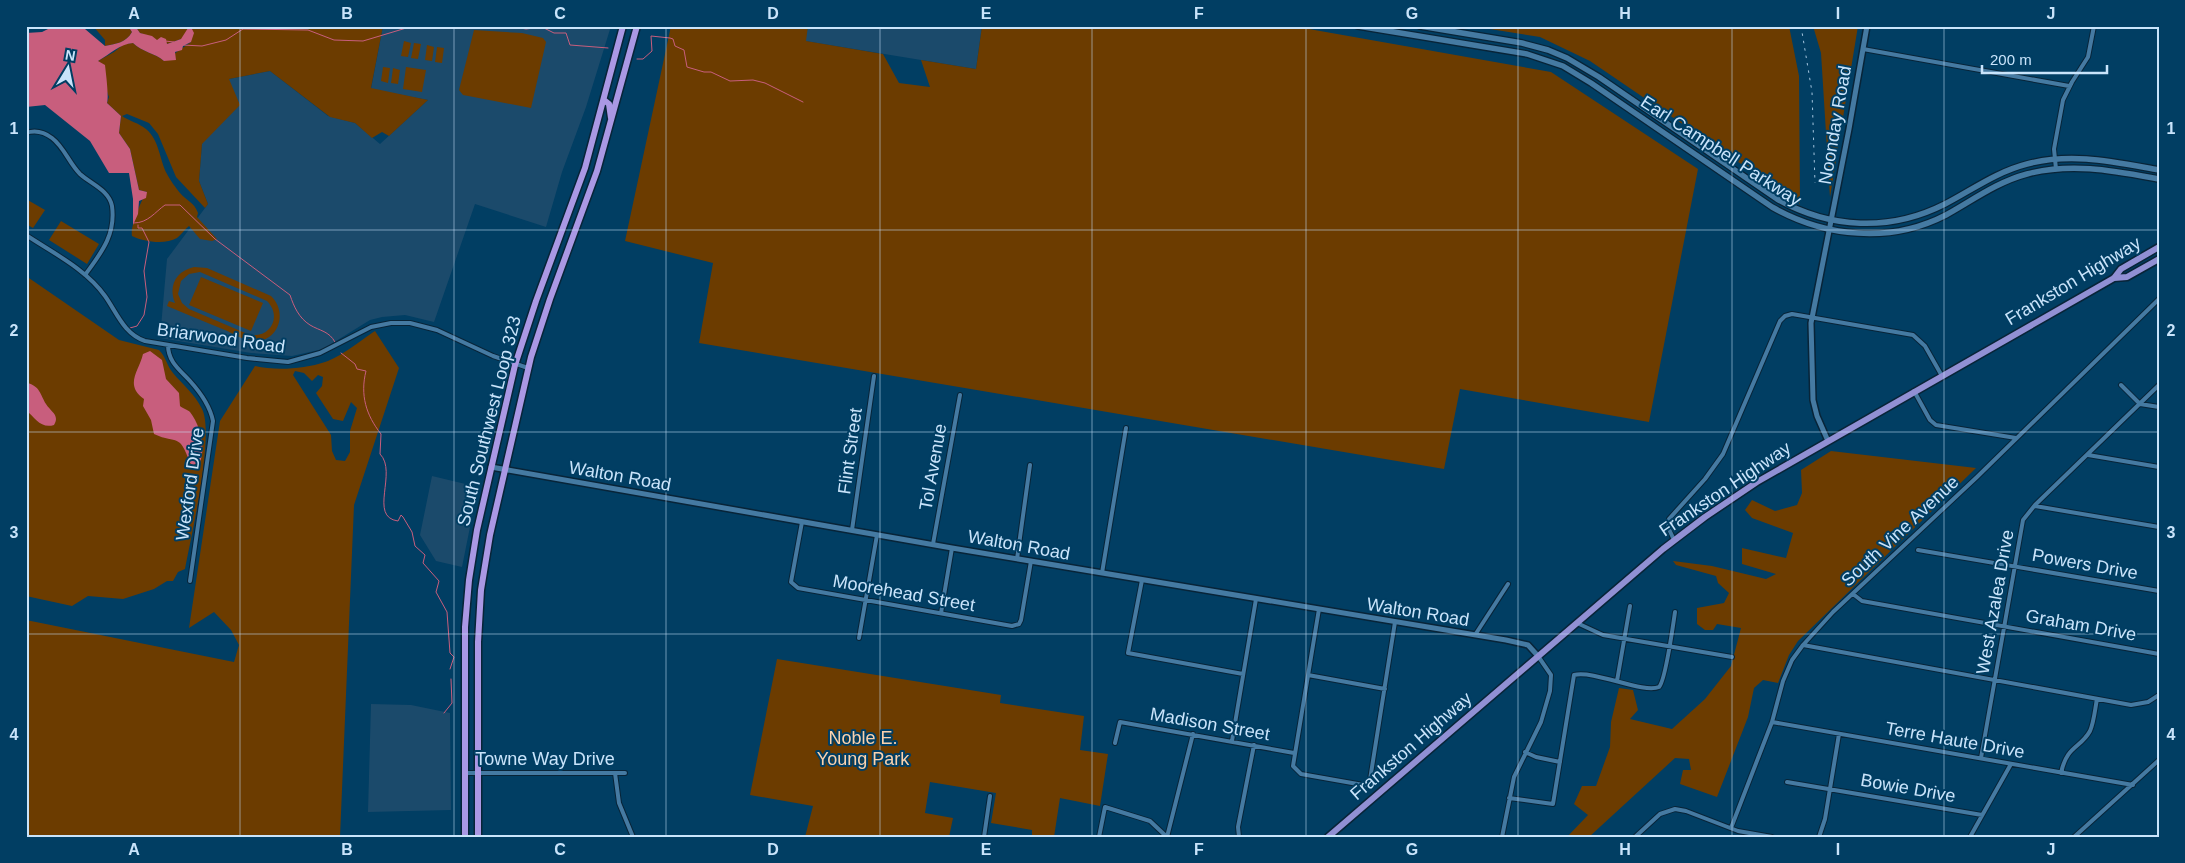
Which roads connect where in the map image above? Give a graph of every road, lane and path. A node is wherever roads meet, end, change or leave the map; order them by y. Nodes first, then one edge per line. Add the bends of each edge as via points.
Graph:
1 (623, 26) edge
2 (637, 26) edge
3 (1358, 26) edge
4 (1420, 26) edge
5 (1867, 26) edge
6 (2094, 26) edge
7 (1529, 44) junction
8 (1863, 49) junction
9 (1527, 54) junction
10 (2069, 86) junction
11 (604, 100) junction
12 (611, 124) junction
13 (26, 133) edge
14 (2055, 159) junction
15 (2104, 160) junction
16 (2133, 165) junction
17 (2144, 167) junction
18 (2056, 169) junction
19 (2103, 169) junction
20 (2159, 170) edge
21 (2132, 174) junction
22 (2143, 176) junction
23 (2159, 179) edge
24 (1950, 201) junction
25 (1955, 210) junction
26 (1831, 220) junction
27 (1829, 230) junction
28 (26, 235) edge
29 (2159, 247) edge
30 (2159, 258) edge
31 (84, 275) junction
32 (2114, 278) junction
33 (2159, 299) edge
34 (1812, 317) junction
35 (168, 345) junction
36 (515, 365) junction
37 (528, 368) junction
38 (874, 376) dead end
39 (1942, 376) junction
40 (2121, 385) dead end
41 (2159, 385) edge
42 (1914, 391) junction
43 (960, 395) dead end
44 (2140, 404) junction
45 (2159, 407) edge
46 (1126, 428) dead end
47 (2016, 438) junction
48 (1828, 441) junction
49 (2088, 455) junction
50 (1030, 465) dead end
51 (491, 467) junction
52 (2159, 467) edge
53 (504, 470) junction
54 (2035, 506) junction
55 (802, 522) junction
56 (2159, 527) edge
57 (852, 530) junction
58 (877, 535) junction
59 (1674, 540) junction
60 (933, 544) junction
61 (952, 548) junction
62 (1918, 550) dead end
63 (1017, 559) junction
64 (1031, 561) junction
65 (2015, 566) junction
66 (1102, 573) junction
67 (1142, 580) junction
68 (190, 581) dead end
69 (1508, 584) dead end
70 (2159, 591) edge
71 (1853, 594) junction
72 (1256, 599) junction
73 (866, 600) junction
74 (1630, 606) dead end
75 (1319, 609) junction
76 (1676, 612) dead end
77 (941, 613) junction
78 (1395, 622) junction
79 (1576, 623) junction
80 (2005, 626) junction
81 (1475, 635) junction
82 (859, 638) dead end
83 (1624, 639) junction
84 (1803, 645) junction
85 (1668, 646) junction
86 (2159, 654) edge
87 (1538, 656) junction
88 (1732, 657) dead end
89 (1243, 674) junction
90 (1308, 675) junction
91 (1995, 680) junction
92 (1617, 681) junction
93 (1384, 689) junction
94 (2159, 695) edge
95 (2097, 699) junction
96 (1772, 722) junction
97 (1193, 734) junction
98 (1839, 734) junction
99 (1232, 741) junction
100 (1115, 743) dead end
101 (1254, 745) junction
102 (1525, 752) junction
103 (1294, 753) junction
104 (1981, 758) junction
105 (2159, 760) edge
106 (1560, 762) junction
107 (2011, 764) junction
108 (465, 773) junction
109 (478, 773) junction
110 (615, 773) junction
111 (625, 773) dead end
112 (2061, 773) junction
113 (1787, 782) dead end
114 (2133, 784) junction
115 (1369, 786) junction
116 (1830, 789) junction
117 (1377, 795) junction
118 (990, 796) dead end
119 (1509, 798) junction
120 (1982, 815) junction
121 (1731, 828) junction
122 (465, 837) edge
123 (478, 837) edge
124 (633, 837) edge
125 (984, 837) edge
126 (1100, 837) edge
127 (1167, 837) edge
128 (1239, 837) edge
129 (1328, 837) edge
130 (1502, 837) edge
131 (1635, 837) edge
132 (1772, 837) edge
133 (1819, 837) edge
134 (1970, 837) edge
135 (2074, 837) edge

1 - 11 highway, South Southwest Loop 323
2 - 12 highway, South Southwest Loop 323
3 - 9 main road, Earl Campbell Parkway
4 - 7 main road, Earl Campbell Parkway
5 - 8 street, Noonday Road
6 - 10 street via 2088,57
7 - 9 main road
7 - 26 main road, Earl Campbell Parkway via 1588,69 1777,199
8 - 10 street
8 - 26 street, Noonday Road
9 - 27 main road, Earl Campbell Parkway via 1556,63 1580,76 1772,207
10 - 14 street via 2062,103
11 - 12 highway via 609,104
11 - 36 highway, South Southwest Loop 323 via 583,174
12 - 37 highway, South Southwest Loop 323 via 592,189
13 - 31 street via 39,132 52,138 75,169 107,194 111,201 110,238
14 - 15 main road, Earl Campbell Parkway
14 - 18 street
14 - 24 main road, Earl Campbell Parkway via 2004,172
15 - 16 main road, Earl Campbell Parkway
15 - 19 main road
16 - 17 main road, Earl Campbell Parkway
16 - 21 main road
17 - 20 main road, Earl Campbell Parkway
17 - 22 main road
18 - 19 main road, Earl Campbell Parkway
18 - 25 main road, Earl Campbell Parkway via 2010,180 1986,190
19 - 21 main road, Earl Campbell Parkway
21 - 22 main road, Earl Campbell Parkway
22 - 23 main road, Earl Campbell Parkway
24 - 25 main road
24 - 26 main road, Earl Campbell Parkway via 1924,214 1893,222 1866,224
25 - 27 main road, Earl Campbell Parkway via 1897,231 1862,234
26 - 27 street, Noonday Road
27 - 34 street, Noonday Road
28 - 31 street, Briarwood Road
29 - 32 main road, Frankston Highway via 2120,269
30 - 32 main road via 2127,277
31 - 35 street, Briarwood Road via 101,290 130,334 145,341
32 - 39 main road, Frankston Highway
33 - 47 street, South Vine Avenue
34 - 39 street via 1916,336
34 - 48 street, Noonday Road via 1812,400
34 - 59 street via 1789,314 1780,321 1723,454 1670,518 1668,527
35 - 36 street, Briarwood Road via 288,362 325,351 372,327 404,322 438,330
35 - 68 street, Wexford Drive via 174,364 204,400 213,421
36 - 37 street, Briarwood Road
36 - 51 highway, South Southwest Loop 323
37 - 53 highway, South Southwest Loop 323
38 - 57 street, Flint Street
39 - 42 main road, Frankston Highway
40 - 44 street
41 - 44 street, West Azalea Drive
42 - 47 street via 1936,425
42 - 48 main road, Frankston Highway
43 - 60 street, Tol Avenue
44 - 45 street
44 - 49 street, West Azalea Drive
46 - 66 street
47 - 71 street, South Vine Avenue
48 - 59 main road, Frankston Highway via 1740,493
49 - 52 street
49 - 54 street, West Azalea Drive
50 - 63 street
51 - 53 street, Walton Road
51 - 108 highway, South Southwest Loop 323 via 474,547 466,612
53 - 55 street, Walton Road
53 - 109 highway, South Southwest Loop 323 via 487,548 480,610
54 - 56 street
54 - 65 street, West Azalea Drive via 2021,526
55 - 57 street, Walton Road
55 - 73 street, Moorehead Street via 792,585
57 - 58 street, Walton Road
58 - 60 street, Walton Road
58 - 73 street
59 - 79 main road, Frankston Highway
60 - 61 street, Walton Road
61 - 63 street, Walton Road
61 - 77 street
62 - 65 street, Powers Drive
63 - 64 street, Walton Road
64 - 66 street, Walton Road
64 - 77 street, Moorehead Street via 1019,624 1012,626
65 - 70 street, Powers Drive
65 - 80 street, West Azalea Drive
66 - 67 street, Walton Road
67 - 72 street, Walton Road
67 - 89 street via 1128,653
69 - 81 street
71 - 80 street, Graham Drive via 1862,601
71 - 84 street, South Vine Avenue
72 - 75 street, Walton Road
72 - 89 street
73 - 77 street, Moorehead Street
73 - 82 street
74 - 83 street
75 - 78 street, Walton Road
75 - 90 street
76 - 85 street
78 - 81 street, Walton Road
78 - 93 street
79 - 83 street via 1597,633
79 - 87 main road, Frankston Highway
80 - 86 street, Graham Drive
80 - 91 street, West Azalea Drive
81 - 87 street, Walton Road via 1526,644
83 - 85 street
83 - 92 street
84 - 91 street
84 - 96 street, South Vine Avenue via 1783,681
85 - 88 street
85 - 92 street via 1664,678 1659,687 1652,689
87 - 102 street via 1551,674 1551,687 1541,722
87 - 117 main road, Frankston Highway
89 - 99 street
90 - 93 street
90 - 103 street
91 - 95 street
91 - 104 street, West Azalea Drive
92 - 106 street via 1574,675
93 - 115 street
94 - 95 street via 2134,705
95 - 112 street via 2090,731 2072,749
96 - 98 street, Terre Haute Drive
96 - 121 street, South Vine Avenue
97 - 99 street, Madison Street
97 - 100 street, Madison Street via 1120,722
97 - 127 street
98 - 104 street, Terre Haute Drive
98 - 116 street
99 - 101 street, Madison Street
101 - 103 street, Madison Street
101 - 128 street
102 - 106 street
102 - 119 street
103 - 115 street via 1293,766 1301,774
104 - 107 street, Terre Haute Drive
105 - 114 street
106 - 119 street via 1553,804
107 - 112 street, Terre Haute Drive
107 - 120 street
108 - 109 street, Towne Way Drive
108 - 122 highway, South Southwest Loop 323
109 - 110 street, Towne Way Drive
109 - 123 highway, South Southwest Loop 323
110 - 111 street, Towne Way Drive
110 - 124 street via 619,803
112 - 114 street, Terre Haute Drive
113 - 116 street, Bowie Drive
114 - 135 street
115 - 117 street
116 - 120 street, Bowie Drive
116 - 133 street
117 - 129 main road, Frankston Highway
118 - 125 street
119 - 130 street
120 - 134 street
121 - 131 street via 1675,809 1660,814
121 - 132 street
126 - 127 street via 1105,806 1150,821

